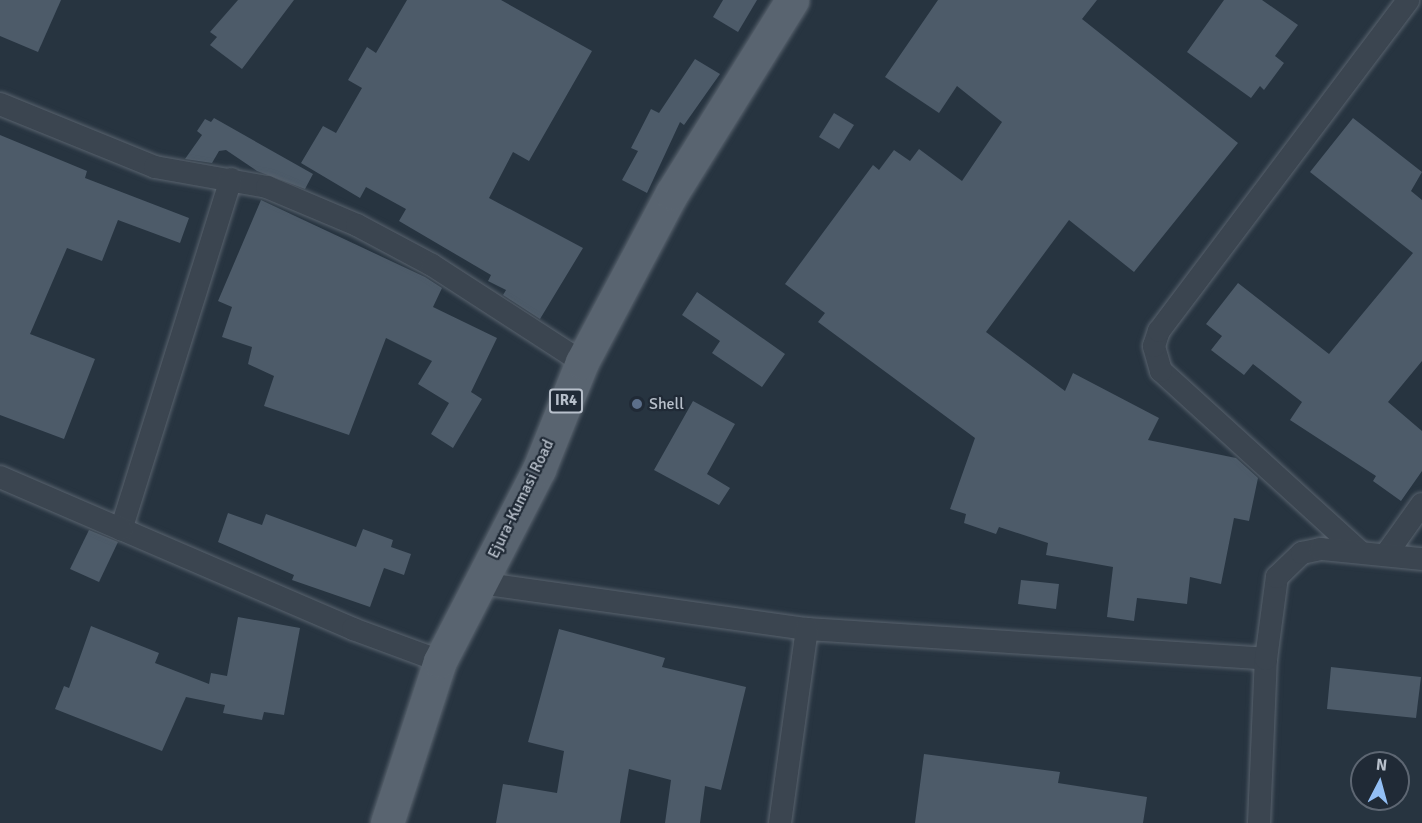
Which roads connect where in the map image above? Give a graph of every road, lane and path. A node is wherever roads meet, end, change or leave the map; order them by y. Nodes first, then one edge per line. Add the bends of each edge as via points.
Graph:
1 (792, 0) edge
2 (1408, 0) edge
3 (0, 104) edge
4 (231, 179) junction
5 (582, 362) junction
6 (0, 477) edge
7 (1422, 504) edge
8 (121, 529) junction
9 (1360, 552) junction
10 (1388, 553) junction
11 (1422, 559) edge
12 (479, 583) junction
13 (807, 629) junction
14 (1266, 659) junction
15 (440, 661) junction
16 (387, 823) edge
17 (780, 823) edge
18 (1259, 823) edge

1 - 5 main road, Ejura-Kumasi Road / IR4 via 672,193
2 - 9 street via 1159,331 1154,346 1161,371
3 - 4 street via 155,167
4 - 5 street via 267,187 357,225 432,265
4 - 8 street
5 - 12 main road, Ejura-Kumasi Road / IR4 via 539,469
6 - 8 street
7 - 10 street
8 - 15 street via 353,629
9 - 10 street
9 - 14 street via 1321,549 1288,562 1276,577
10 - 11 street
12 - 13 street
12 - 15 main road, Ejura-Kumasi Road / IR4
13 - 14 street
13 - 17 street
14 - 18 street
15 - 16 main road, Ejura-Kumasi Road / IR4

